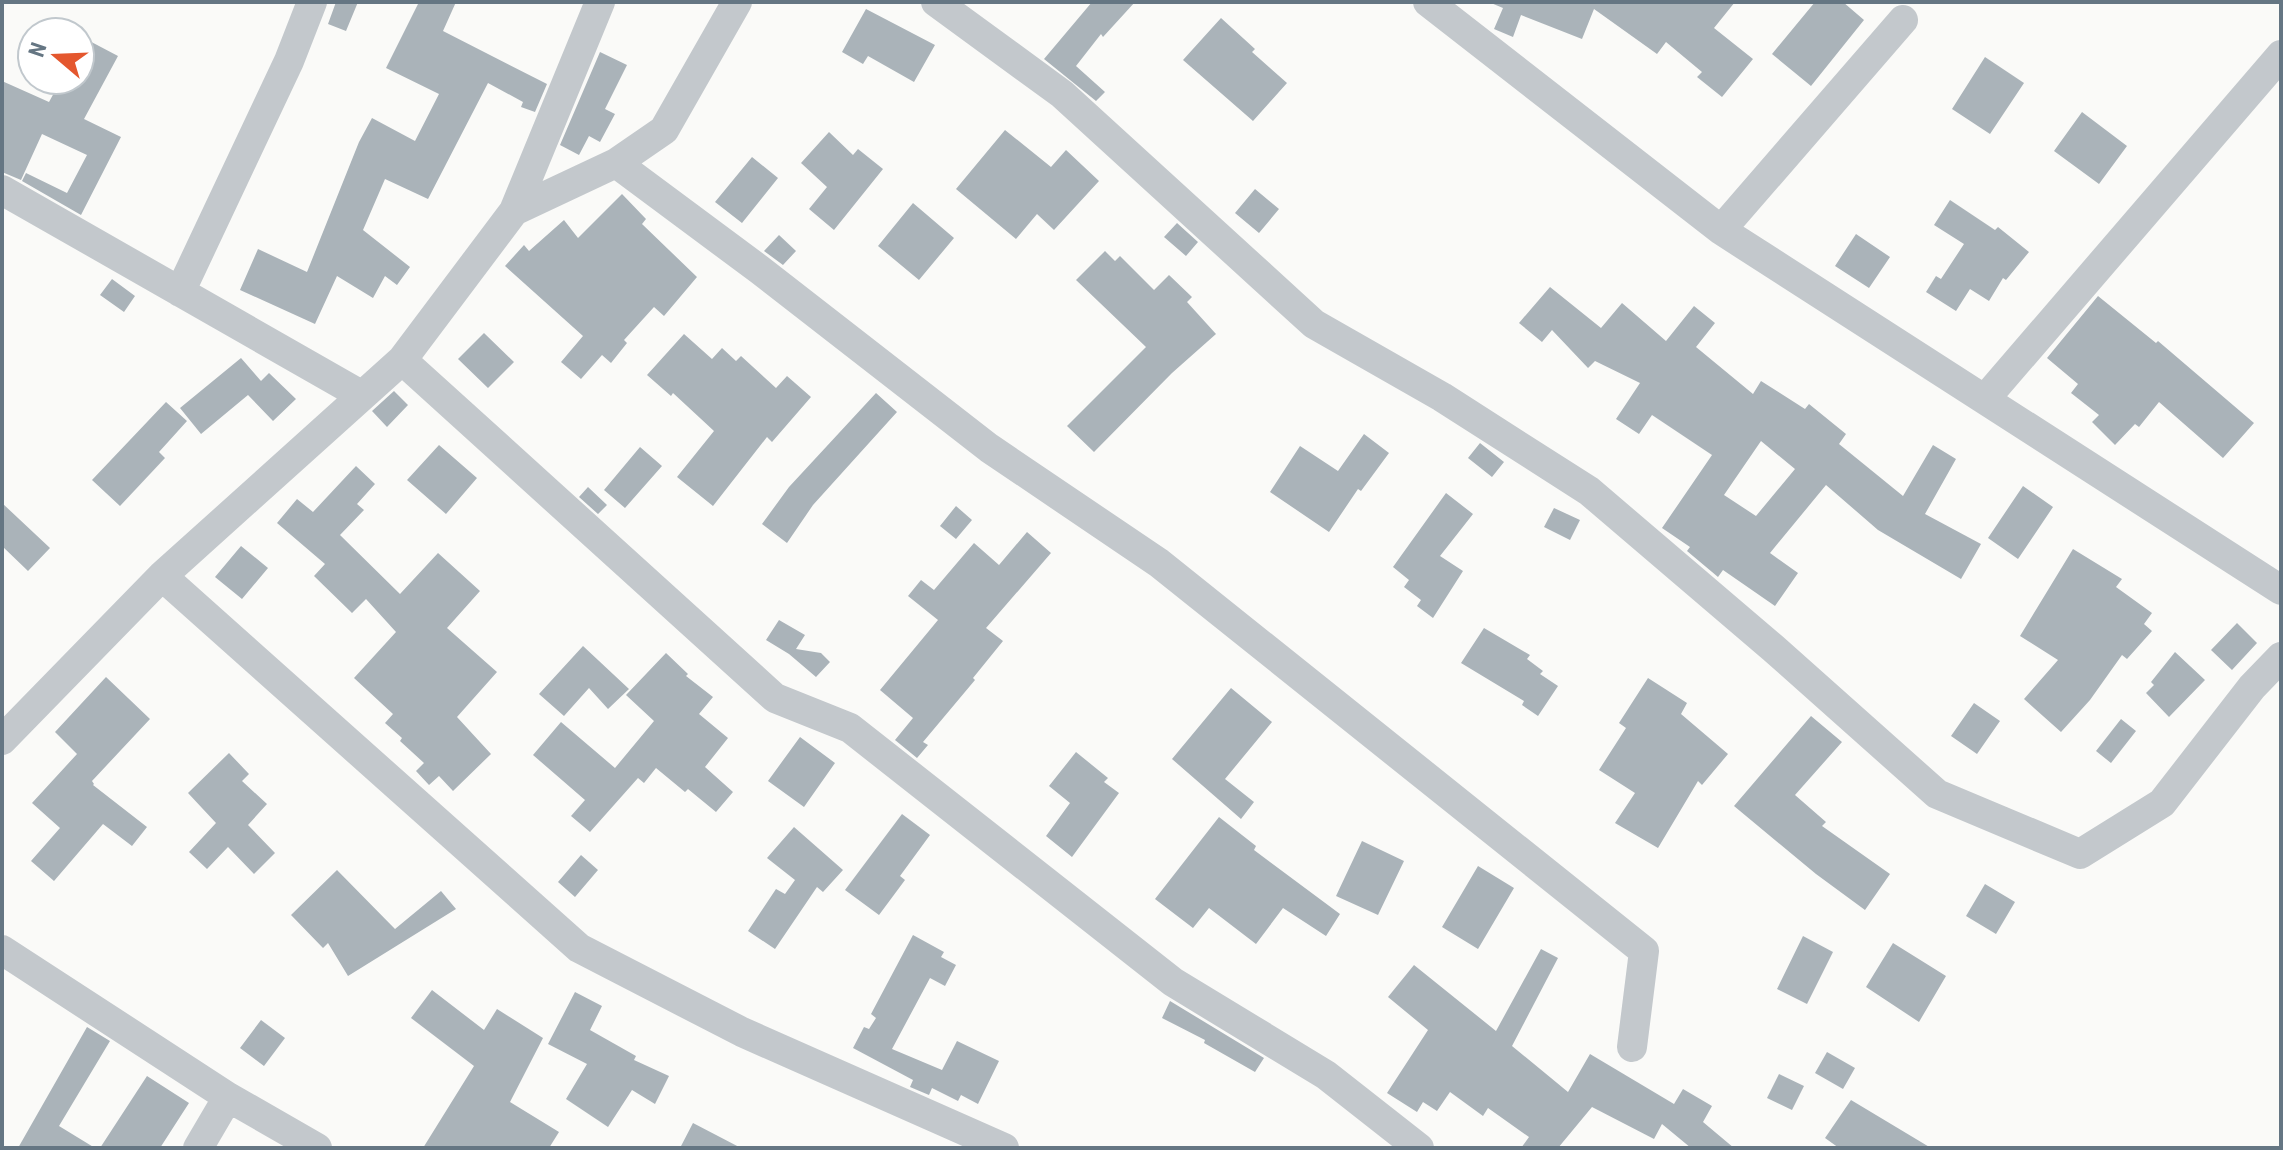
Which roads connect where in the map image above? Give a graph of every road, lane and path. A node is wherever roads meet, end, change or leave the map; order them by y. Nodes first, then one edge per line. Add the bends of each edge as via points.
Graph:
1 (312, 2) edge
2 (600, 2) edge
3 (737, 2) edge
4 (936, 2) edge
5 (1428, 2) edge
6 (1902, 8) edge
7 (2281, 55) edge
8 (616, 163) junction
9 (2, 190) edge
10 (514, 211) junction
11 (1721, 230) junction
12 (180, 292) junction
13 (402, 360) junction
14 (361, 395) junction
15 (1985, 399) junction
16 (162, 576) junction
17 (2281, 590) edge
18 (2281, 657) edge
19 (2, 740) edge
20 (2, 950) edge
21 (1632, 1047) dead end
22 (228, 1097) junction
23 (198, 1148) edge
24 (317, 1148) edge
25 (1004, 1148) edge
26 (1419, 1148) edge

1 - 12 street
2 - 10 street
3 - 8 street via 664,130
4 - 18 street via 1062,94 1314,324 1442,397 1589,491 1937,794 2080,854 2162,803
5 - 11 street
6 - 11 street
7 - 15 street
8 - 10 street
8 - 21 street via 989,448 1159,563 1644,951
9 - 12 street
10 - 13 street
11 - 15 street
12 - 14 street
13 - 14 street
13 - 26 street via 775,698 850,728 1173,982 1326,1075
14 - 16 street
15 - 17 street
16 - 19 street
16 - 25 street via 579,948 742,1032
20 - 22 street
22 - 23 street
22 - 24 street

